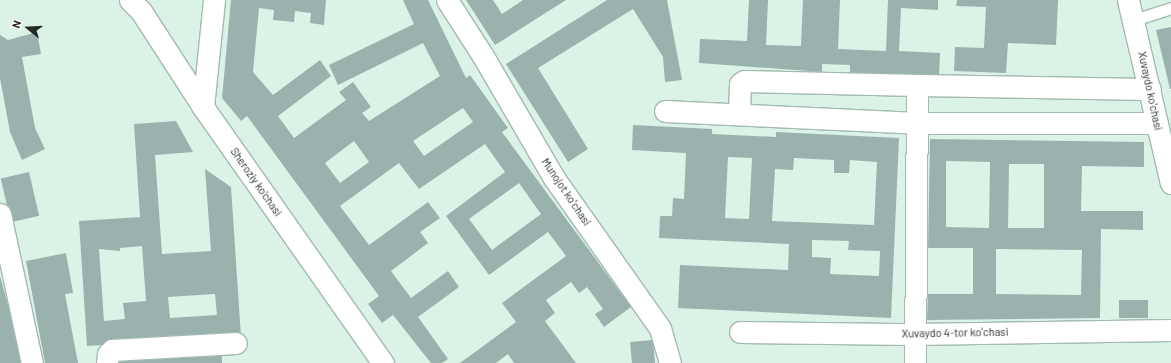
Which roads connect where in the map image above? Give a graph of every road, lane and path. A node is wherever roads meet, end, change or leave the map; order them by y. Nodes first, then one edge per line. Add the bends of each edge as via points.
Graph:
1 (130, 0) edge
2 (214, 0) edge
3 (446, 0) edge
4 (1128, 0) edge
5 (1171, 8) edge
6 (1134, 20) junction
7 (917, 85) junction
8 (1150, 89) junction
9 (203, 107) junction
10 (665, 111) dead end
11 (738, 112) junction
12 (917, 123) junction
13 (1156, 123) junction
14 (1171, 183) edge
15 (0, 214) edge
16 (1171, 330) edge
17 (740, 332) dead end
18 (914, 334) junction
19 (236, 343) dead end
20 (32, 363) edge
21 (107, 363) edge
22 (383, 363) edge
23 (670, 363) edge
24 (915, 363) edge

1 - 9 street, Sheroziy ko'chasi via 142,11
2 - 9 street
3 - 23 street, Munojot koʻchasi via 483,56 554,178 660,328
4 - 6 street, Xuvaydo koʻchasi
5 - 6 lane
6 - 8 street, Xuvaydo koʻchasi
7 - 8 street
7 - 11 street via 744,81 740,84
7 - 12 street
8 - 13 street, Xuvaydo koʻchasi
9 - 22 street, Sheroziy ko'chasi
10 - 11 street
11 - 12 street
12 - 13 street
12 - 18 street
13 - 14 street, Xuvaydo koʻchasi
15 - 20 street
16 - 18 street, Xuvaydo 4-tor koʻchasi
17 - 18 street, Xuvaydo 4-tor koʻchasi
18 - 24 street
19 - 21 street via 112,350 108,354

